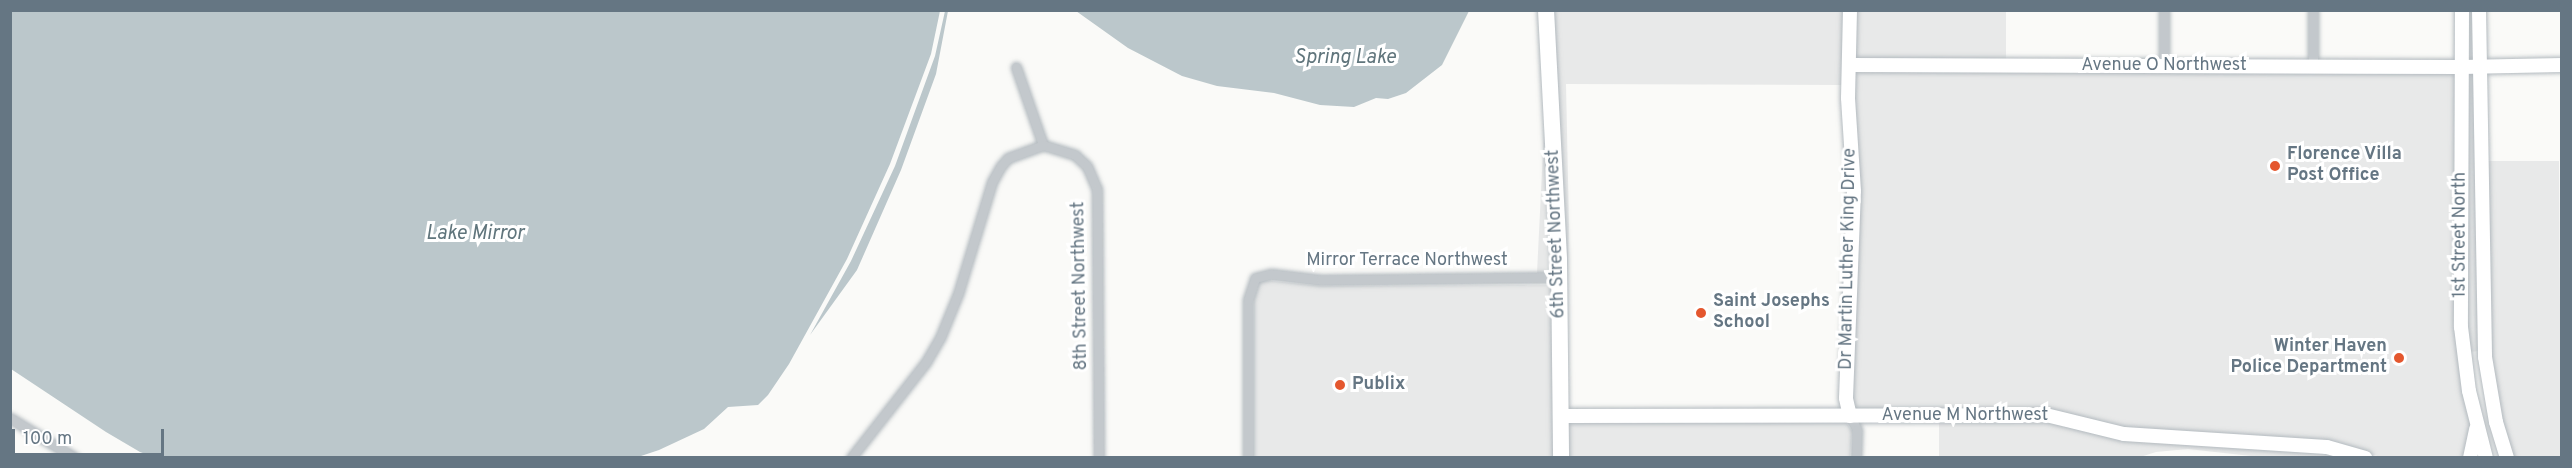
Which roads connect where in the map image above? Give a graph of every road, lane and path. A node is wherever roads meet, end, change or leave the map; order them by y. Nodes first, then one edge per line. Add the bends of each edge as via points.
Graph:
1 (1546, 10) edge
2 (1851, 10) edge
3 (2164, 10) edge
4 (2313, 10) edge
5 (2462, 10) edge
6 (2479, 10) edge
7 (1849, 65) junction
8 (2562, 65) edge
9 (2164, 66) junction
10 (1016, 67) dead end
11 (2313, 67) junction
12 (2462, 67) junction
13 (2480, 67) junction
14 (1043, 145) junction
15 (1560, 277) junction
16 (2485, 357) junction
17 (2465, 358) junction
18 (1561, 416) junction
19 (1850, 416) junction
20 (10, 418) edge
21 (2476, 427) junction
22 (75, 458) edge
23 (851, 458) edge
24 (1100, 458) edge
25 (1248, 458) edge
26 (1561, 458) edge
27 (1856, 458) edge
28 (2365, 458) edge
29 (2470, 458) edge
30 (2486, 458) edge
31 (2507, 458) edge

1 - 15 highway, 6th Street Northwest
2 - 7 street, Dr Martin Luther King Drive
3 - 9 street
4 - 11 street
5 - 12 street, 1st Street North
6 - 13 street, 1st Street North
7 - 9 street, Avenue O Northwest
7 - 19 street, Dr Martin Luther King Drive via 1854,166 1846,398
8 - 13 street, Avenue O Northwest
9 - 11 street, Avenue O Northwest
10 - 14 street
11 - 12 street, Avenue O Northwest
12 - 13 street, Avenue O Northwest
12 - 17 street, 1st Street North via 2461,327
13 - 16 street, 1st Street North
14 - 23 street via 1005,160 992,182 950,315 931,354
14 - 24 street, 8th Street Northwest via 1075,155 1087,166 1097,189
15 - 18 highway, 6th Street Northwest
15 - 25 street, Mirror Terrace Northwest via 1321,280 1271,274 1255,278 1248,300
16 - 17 street
16 - 31 street, 1st Street North via 2496,422
17 - 21 street, 1st Street North
18 - 19 street, Avenue M Northwest
18 - 26 highway, 6th Street Northwest
19 - 27 street via 1857,430
19 - 28 street, Avenue M Northwest via 2046,415 2124,434 2327,447
20 - 22 street
21 - 29 street
21 - 30 street, 1st Street North

